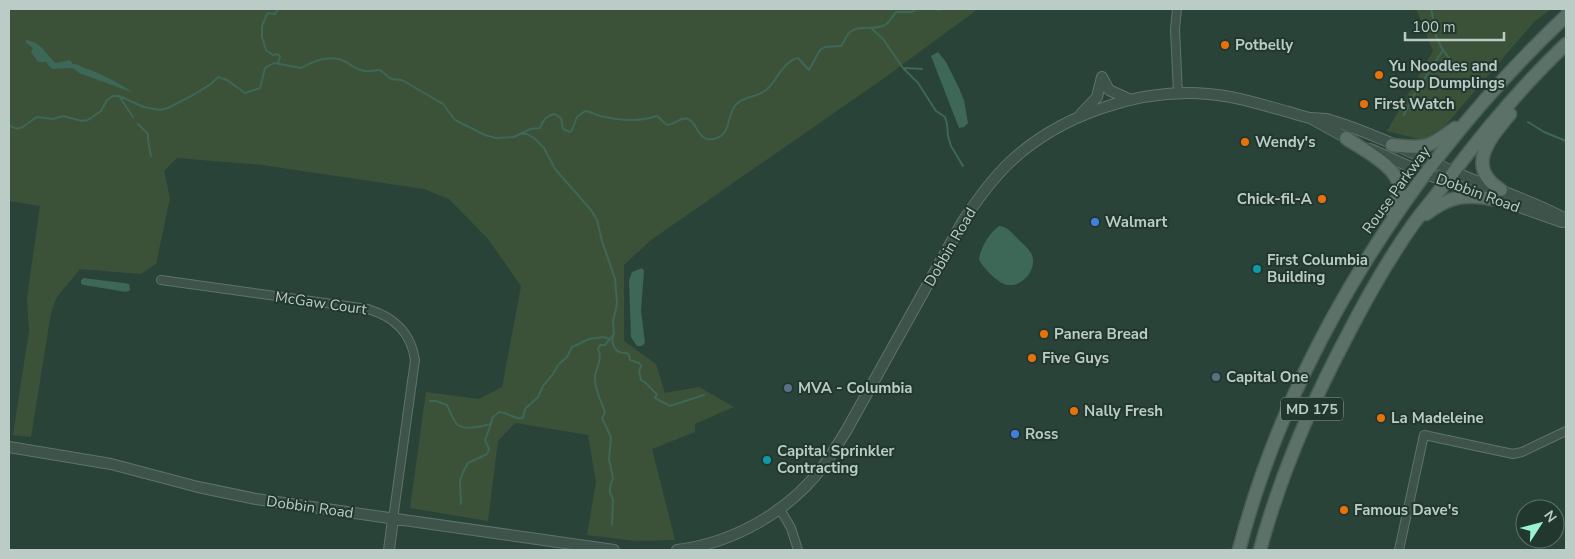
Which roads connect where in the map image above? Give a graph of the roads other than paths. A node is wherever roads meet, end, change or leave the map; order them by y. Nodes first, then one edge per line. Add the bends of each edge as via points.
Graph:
1 (1177, 9) edge
2 (1566, 16) edge
3 (1566, 44) edge
4 (1566, 50) edge
5 (1178, 94) junction
6 (1131, 100) junction
7 (1078, 117) junction
8 (1312, 118) junction
9 (1467, 120) junction
10 (1346, 138) junction
11 (1392, 144) junction
12 (1434, 163) junction
13 (1426, 174) junction
14 (1450, 177) junction
15 (1497, 195) junction
16 (1566, 219) edge
17 (1414, 223) junction
18 (1566, 224) edge
19 (161, 280) dead end
20 (1299, 386) junction
21 (1566, 432) edge
22 (9, 447) edge
23 (780, 509) junction
24 (393, 520) junction
25 (389, 550) edge
26 (614, 550) edge
27 (677, 550) edge
28 (798, 550) edge
29 (1239, 550) edge
30 (1260, 550) edge
31 (1399, 550) edge

1 - 5 street
2 - 9 main road, Rouse Parkway / MD 175
3 - 14 main road, MD 175 via 1513,98
4 - 15 main road via 1506,118 1484,153 1483,173
5 - 6 street, Dobbin Road
5 - 8 street, Dobbin Road via 1236,98
6 - 7 street, Dobbin Road
6 - 7 street via 1109,90 1102,77 1097,97
7 - 23 street, Dobbin Road via 1028,147 982,193 963,221 833,452 813,478
8 - 10 street, Dobbin Road
8 - 11 street, Dobbin Road via 1328,119
9 - 11 main road via 1427,146 1414,148
9 - 12 main road, Rouse Parkway / MD 175
10 - 13 street, Dobbin Road
10 - 20 main road via 1394,172 1399,181 1399,193 1353,271
11 - 12 street, Dobbin Road
12 - 13 main road, Rouse Parkway / MD 175
12 - 14 street, Dobbin Road
13 - 14 street, Dobbin Road
13 - 20 main road, Rouse Parkway / MD 175 via 1358,274
14 - 15 street, Dobbin Road
14 - 17 main road, MD 175
15 - 16 street, Dobbin Road via 1547,208
15 - 17 main road via 1456,197
15 - 18 street, Dobbin Road
17 - 30 main road, MD 175 via 1358,314 1318,393 1283,480
19 - 24 street, McGaw Court via 368,309 383,314 400,326 412,347 414,360
20 - 29 main road, Rouse Parkway / MD 175 via 1262,474
21 - 31 street via 1513,454 1424,435
22 - 24 street, Dobbin Road via 112,464 256,499
23 - 27 street, Dobbin Road via 741,532
23 - 28 street
24 - 25 street
24 - 26 street, Dobbin Road

